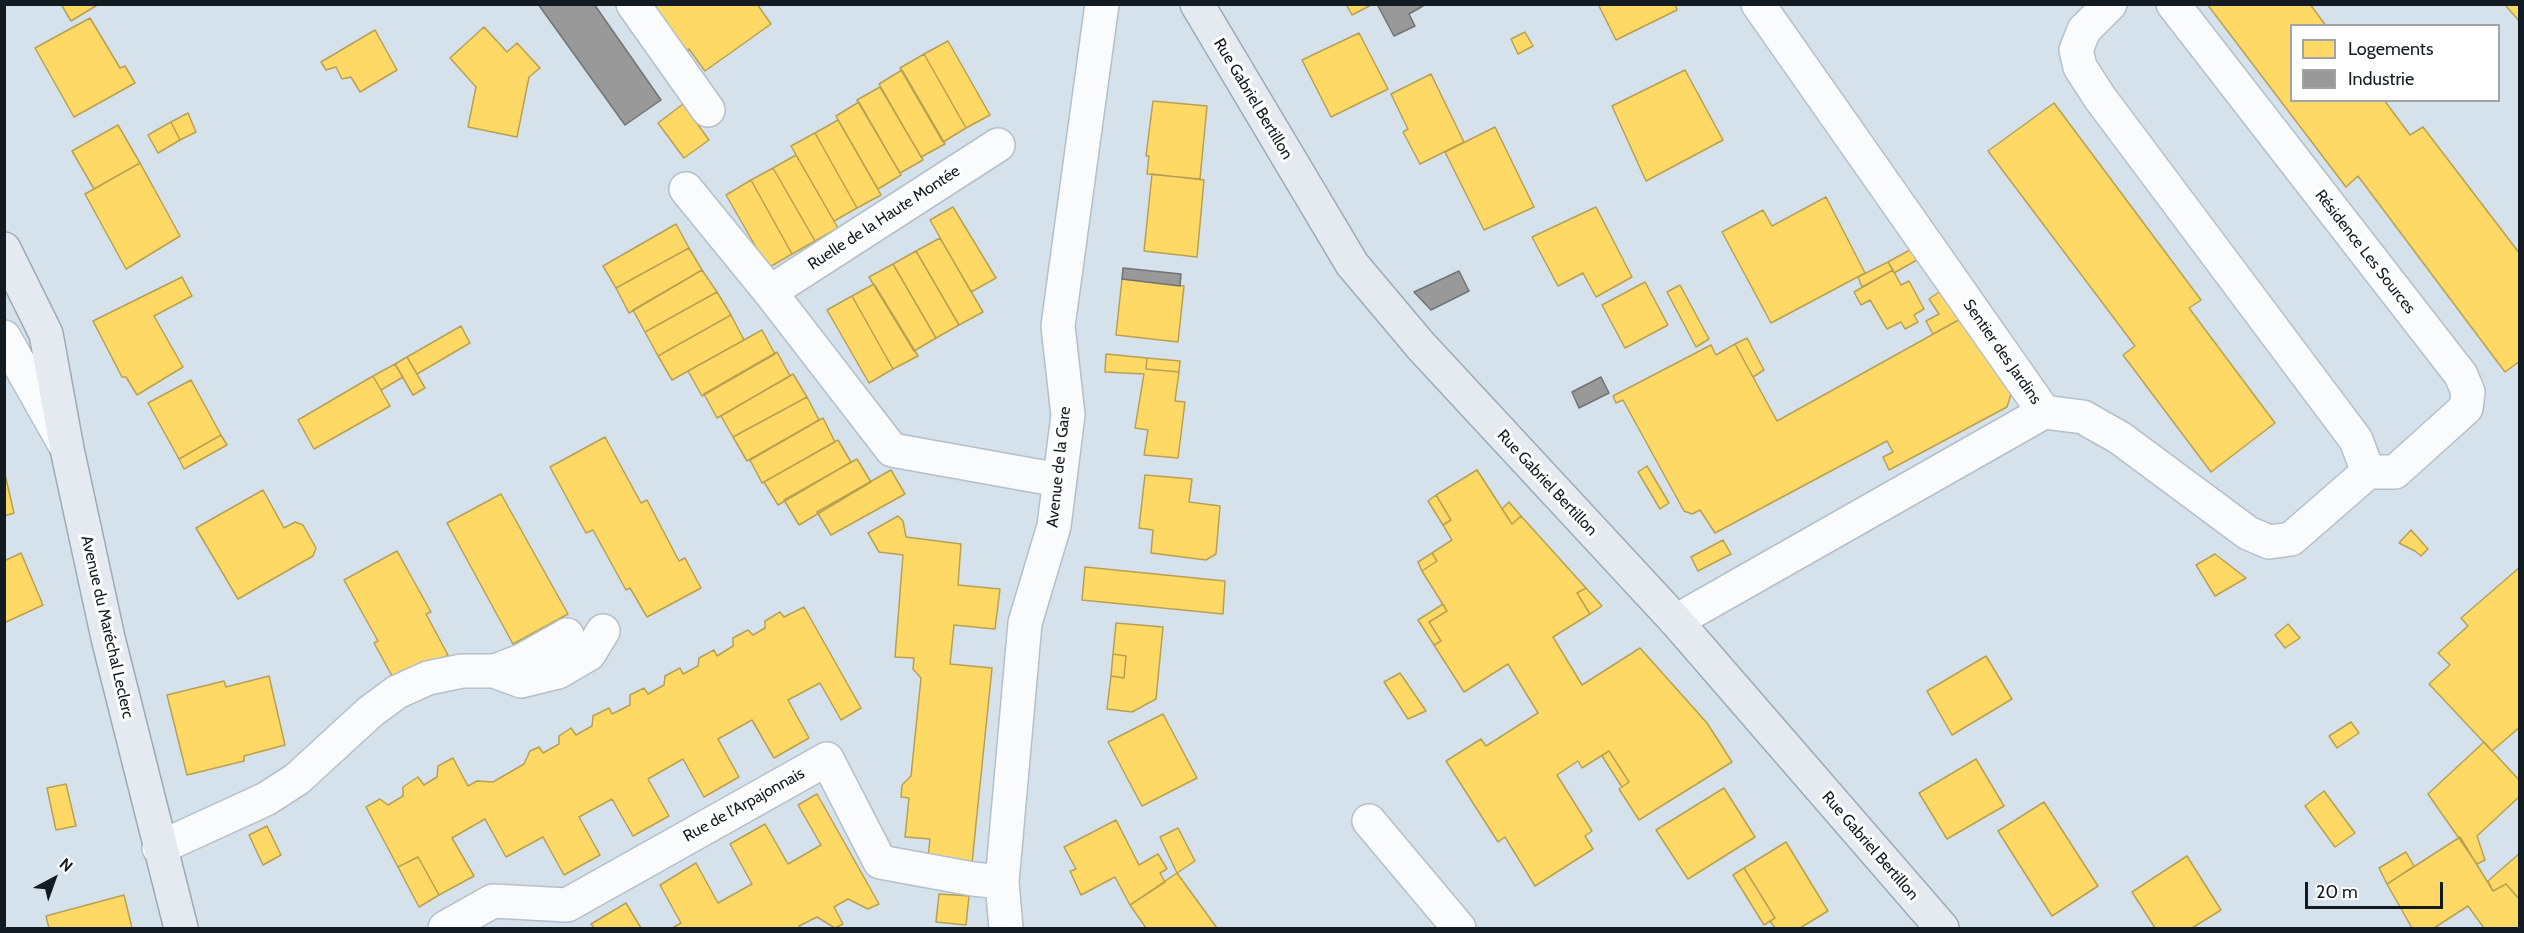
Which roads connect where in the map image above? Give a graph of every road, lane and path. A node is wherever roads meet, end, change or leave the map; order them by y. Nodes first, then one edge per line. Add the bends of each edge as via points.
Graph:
1 (633, 4) edge
2 (1102, 4) edge
3 (1197, 4) edge
4 (1758, 4) edge
5 (2110, 4) edge
6 (2173, 4) edge
7 (708, 110) dead end
8 (998, 145) dead end
9 (686, 189) dead end
10 (4, 249) edge
11 (770, 292) junction
12 (4, 337) edge
13 (2044, 412) junction
14 (67, 449) junction
15 (2368, 472) junction
16 (1059, 480) junction
17 (1676, 621) junction
18 (603, 631) dead end
19 (567, 635) dead end
20 (495, 671) junction
21 (1369, 821) dead end
22 (159, 848) junction
23 (1002, 882) junction
24 (181, 928) edge
25 (445, 928) edge
26 (1006, 928) edge
27 (1459, 928) edge
28 (1942, 928) edge

1 - 7 street
2 - 16 street, Avenue de la Gare via 1058,326 1068,415
3 - 17 main road, Rue Gabriel Bertillon via 1352,264 1421,346
4 - 13 street, Sentier des Jardins
5 - 15 street via 2084,30 2076,50 2080,67 2356,440
6 - 15 street, Résidence Les Sources via 2461,375 2468,392 2466,408 2395,472
8 - 11 street, Ruelle de la Haute Montée
9 - 11 street
10 - 14 main road via 46,334
11 - 16 street via 892,450
12 - 14 street, Avenue du Maréchal Leclerc
13 - 15 street via 2083,417 2120,438 2248,533 2269,542 2291,539
13 - 17 street, Sentier des Jardins
14 - 22 main road, Avenue du Maréchal Leclerc
16 - 23 street, Avenue de la Gare via 1054,526 1025,623
17 - 28 main road, Rue Gabriel Bertillon
18 - 20 street via 589,654 558,672 521,681
19 - 20 street
20 - 22 street via 462,671 428,678 397,692 370,711 297,779 266,799
21 - 27 street
22 - 24 main road, Avenue du Maréchal Leclerc
23 - 25 street, Rue de l’Arpajonnais via 880,862 827,759 567,904 493,901
23 - 26 street, Avenue de la Gare

